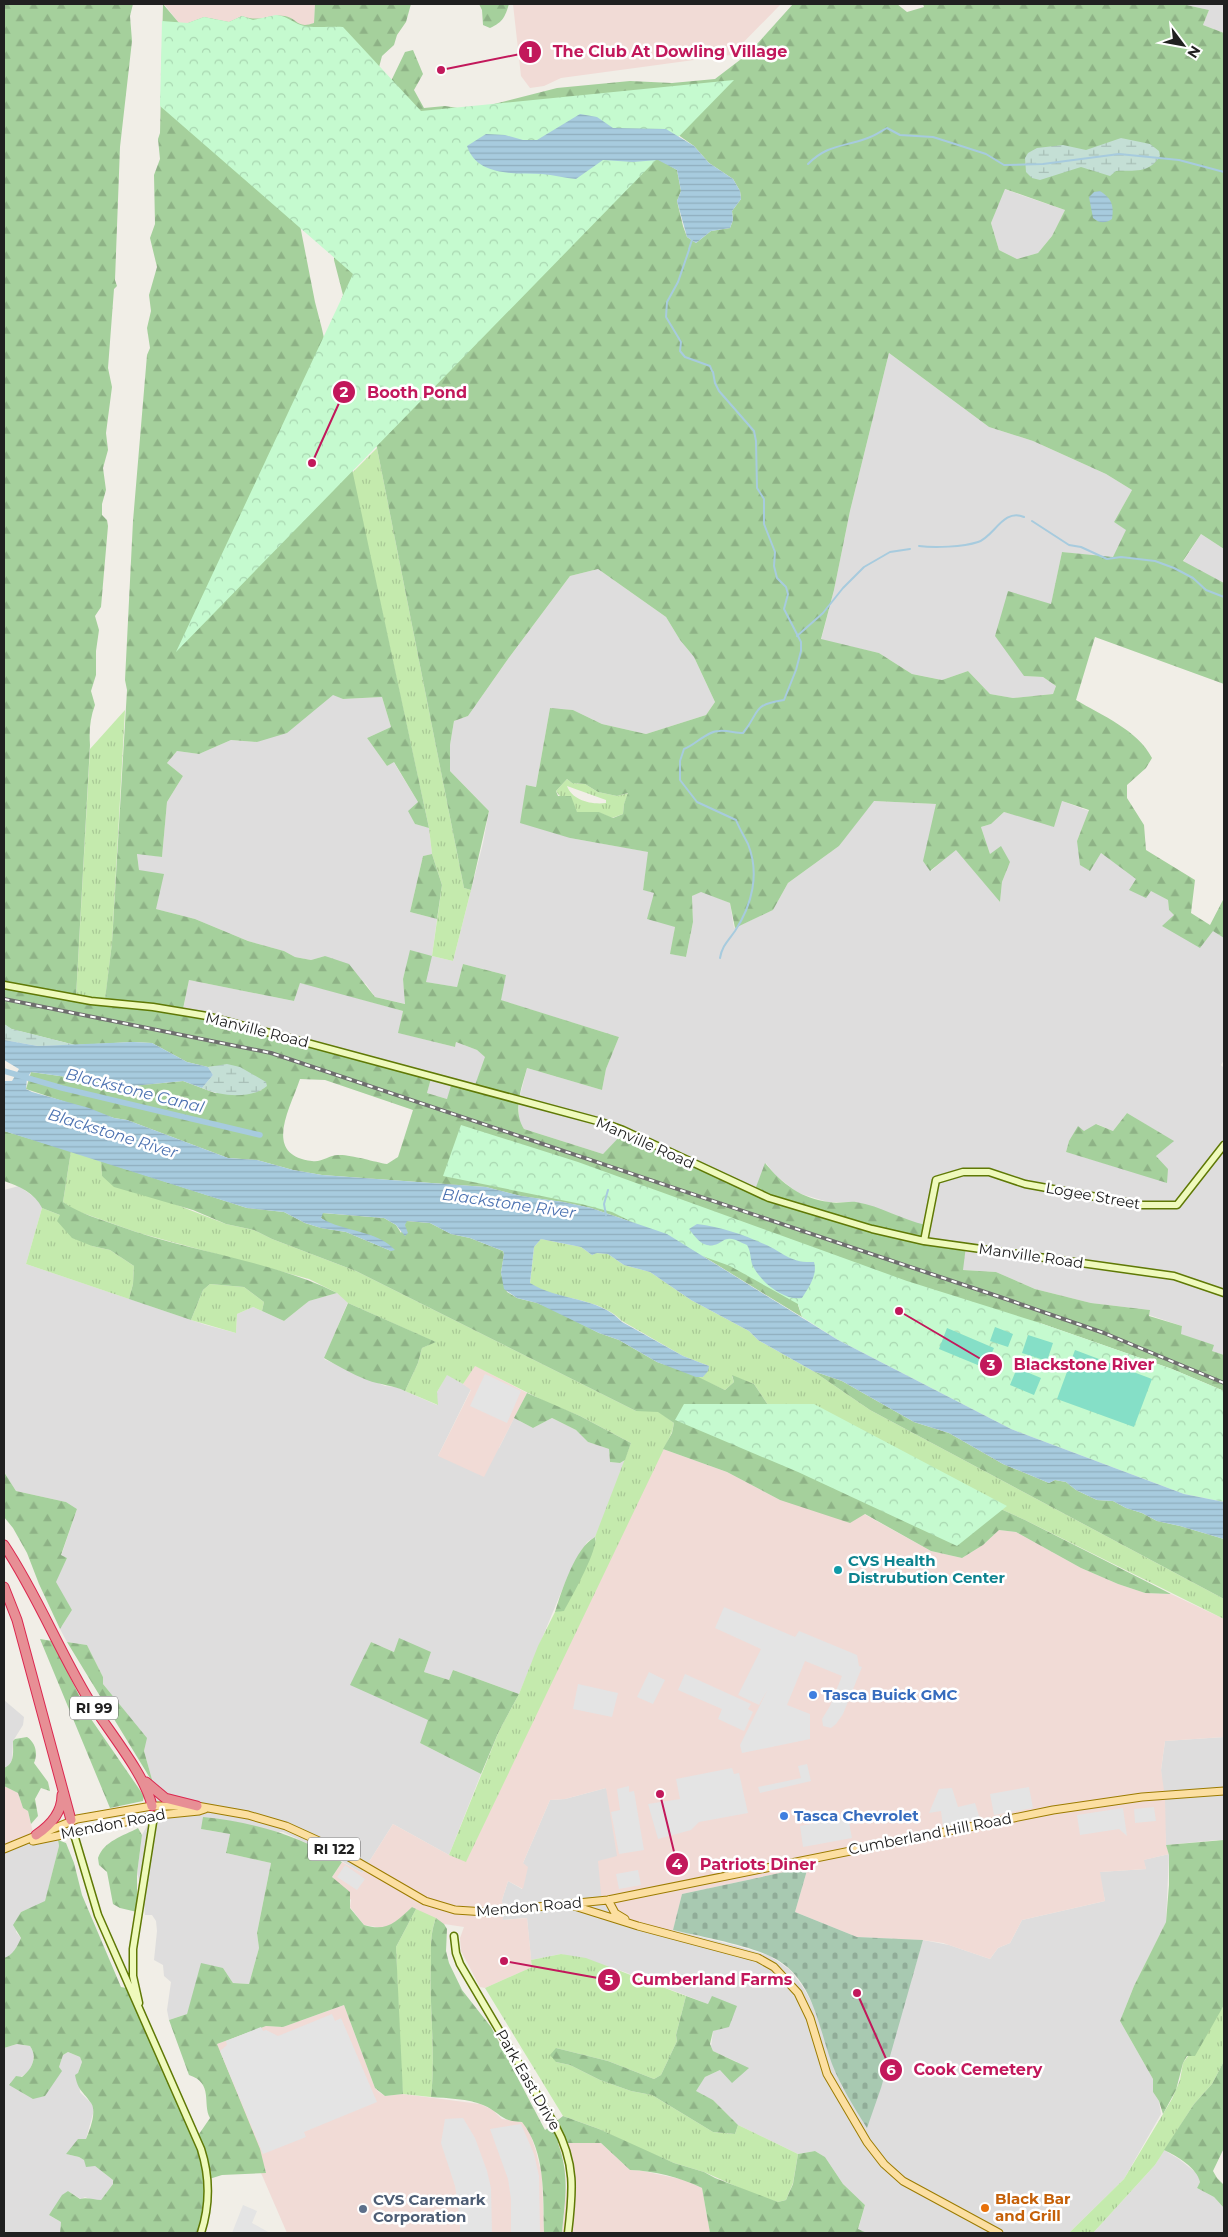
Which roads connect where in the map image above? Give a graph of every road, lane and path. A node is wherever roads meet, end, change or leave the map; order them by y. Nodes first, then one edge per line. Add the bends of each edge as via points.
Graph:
1 (4, 985) edge
2 (1224, 1145) edge
3 (924, 1240) junction
4 (1224, 1293) edge
5 (4, 1545) edge
6 (4, 1587) edge
7 (136, 1770) junction
8 (60, 1782) junction
9 (1224, 1790) edge
10 (152, 1806) junction
11 (201, 1807) junction
12 (154, 1816) junction
13 (71, 1820) junction
14 (73, 1831) junction
15 (36, 1835) junction
16 (20, 1843) junction
17 (4, 1849) edge
18 (607, 1901) junction
19 (568, 1904) junction
20 (612, 1918) junction
21 (638, 1926) junction
22 (454, 1936) dead end
23 (142, 2014) junction
24 (201, 2233) edge
25 (568, 2233) edge
26 (1000, 2233) edge

1 - 3 street, Manville Road via 91,1001 207,1016 601,1122 769,1198 872,1229
2 - 3 street, Logee Street via 1177,1205 1141,1205 1025,1184 989,1172 962,1172 936,1180
3 - 4 street, Manville Road via 1174,1276
5 - 7 highway, RI 99 via 87,1696
6 - 8 highway via 17,1620
7 - 10 highway, RI 99
7 - 11 highway via 160,1796
8 - 13 highway
8 - 15 highway via 62,1801 59,1812 52,1823
9 - 18 main road, Cumberland Hill Road / RI 122 via 1053,1810
10 - 11 main road, Mendon Road / RI 122
10 - 12 main road, RI 99
10 - 13 main road, Mendon Road / RI 122
11 - 12 main road, Mendon Road / RI 122 via 196,1812
11 - 19 main road, Mendon Road / RI 122 via 248,1815 295,1829 416,1897 443,1908 486,1912
12 - 14 main road, Mendon Road / RI 122
12 - 23 street via 133,1949 134,1976
13 - 14 main road
13 - 15 main road, Mendon Road / RI 122
14 - 16 main road, Mendon Road / RI 122
14 - 23 street via 98,1915
15 - 16 main road, Mendon Road / RI 122
16 - 17 main road, Mendon Road / RI 122
18 - 19 main road, Mendon Road / RI 122
18 - 20 main road
18 - 21 main road via 615,1913
19 - 20 main road
20 - 21 main road
21 - 26 main road via 758,1958 774,1967 803,2001 827,2074 867,2142 884,2164 903,2181
22 - 25 street, Park East Drive via 460,1964 565,2145 572,2184
23 - 24 street via 204,2157 208,2201

